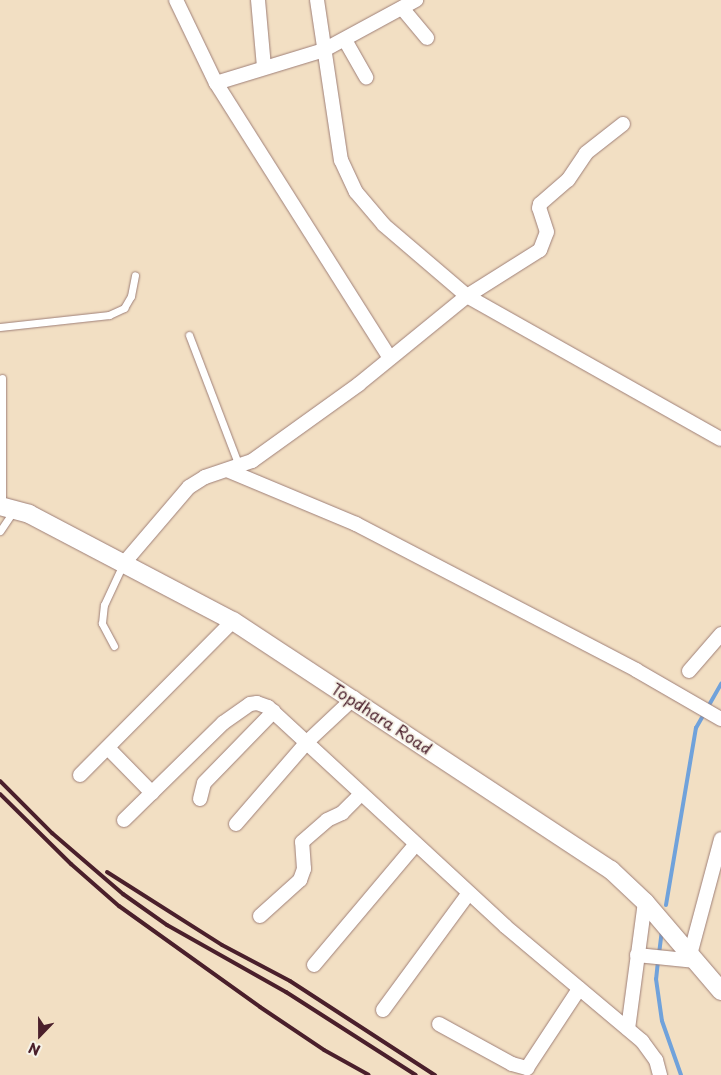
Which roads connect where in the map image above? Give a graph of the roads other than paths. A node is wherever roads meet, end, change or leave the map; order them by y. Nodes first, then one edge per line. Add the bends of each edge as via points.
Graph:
1 (176, 0) edge
2 (258, 0) edge
3 (317, 0) edge
4 (411, 2) edge
5 (427, 38) dead end
6 (346, 40) junction
7 (324, 50) junction
8 (264, 67) junction
9 (366, 77) dead end
10 (216, 83) junction
11 (623, 124) dead end
12 (134, 275) dead end
13 (467, 296) junction
14 (0, 327) edge
15 (189, 335) dead end
16 (389, 357) junction
17 (2, 378) dead end
18 (1, 415) edge
19 (721, 438) edge
20 (233, 468) junction
21 (5, 507) edge
22 (0, 531) edge
23 (124, 563) junction
24 (233, 622) junction
25 (721, 634) edge
26 (114, 646) dead end
27 (689, 671) dead end
28 (354, 698) junction
29 (274, 711) junction
30 (720, 718) edge
31 (308, 741) junction
32 (108, 748) junction
33 (80, 775) dead end
34 (152, 793) junction
35 (361, 794) junction
36 (200, 799) dead end
37 (124, 820) dead end
38 (236, 824) dead end
39 (721, 839) edge
40 (416, 844) junction
41 (469, 893) junction
42 (645, 902) junction
43 (260, 916) dead end
44 (637, 955) junction
45 (687, 958) junction
46 (314, 965) dead end
47 (579, 989) junction
48 (721, 991) edge
49 (383, 1010) dead end
50 (439, 1024) dead end
51 (628, 1029) junction
52 (660, 1075) edge

1 - 10 street
2 - 8 street
3 - 7 street
4 - 5 street
4 - 6 street
6 - 7 street
6 - 9 street
7 - 8 street
7 - 13 street via 340,160 356,192 384,225
8 - 10 street
10 - 16 street
11 - 13 street via 586,153 568,180 540,204 547,232 544,247
12 - 14 lane via 131,296 124,308 109,315
13 - 16 street
13 - 19 street
15 - 20 lane
16 - 20 street via 309,421 252,461
17 - 18 lane
18 - 21 lane
20 - 23 street via 189,487
20 - 30 street via 356,524
21 - 22 lane
21 - 23 street, Topdhara Road via 29,514
23 - 24 street, Topdhara Road
23 - 26 lane via 104,605 102,623
24 - 28 street, Topdhara Road
24 - 32 street
25 - 27 street
28 - 31 street
28 - 42 street, Topdhara Road via 611,870
29 - 31 street
29 - 34 street via 257,703 250,704 223,723
29 - 36 street via 204,783
31 - 35 street
31 - 38 street
32 - 33 street
32 - 34 street
34 - 37 street
35 - 40 street
35 - 43 street via 342,813 327,820 302,842 304,869 300,880
39 - 45 street
40 - 41 street
40 - 46 street
41 - 47 street
41 - 49 street
42 - 44 street
42 - 45 street, Topdhara Road
44 - 45 street
44 - 51 street
45 - 48 street, Topdhara Road
47 - 50 street via 527,1068 512,1064
47 - 51 street
51 - 52 street via 652,1051

